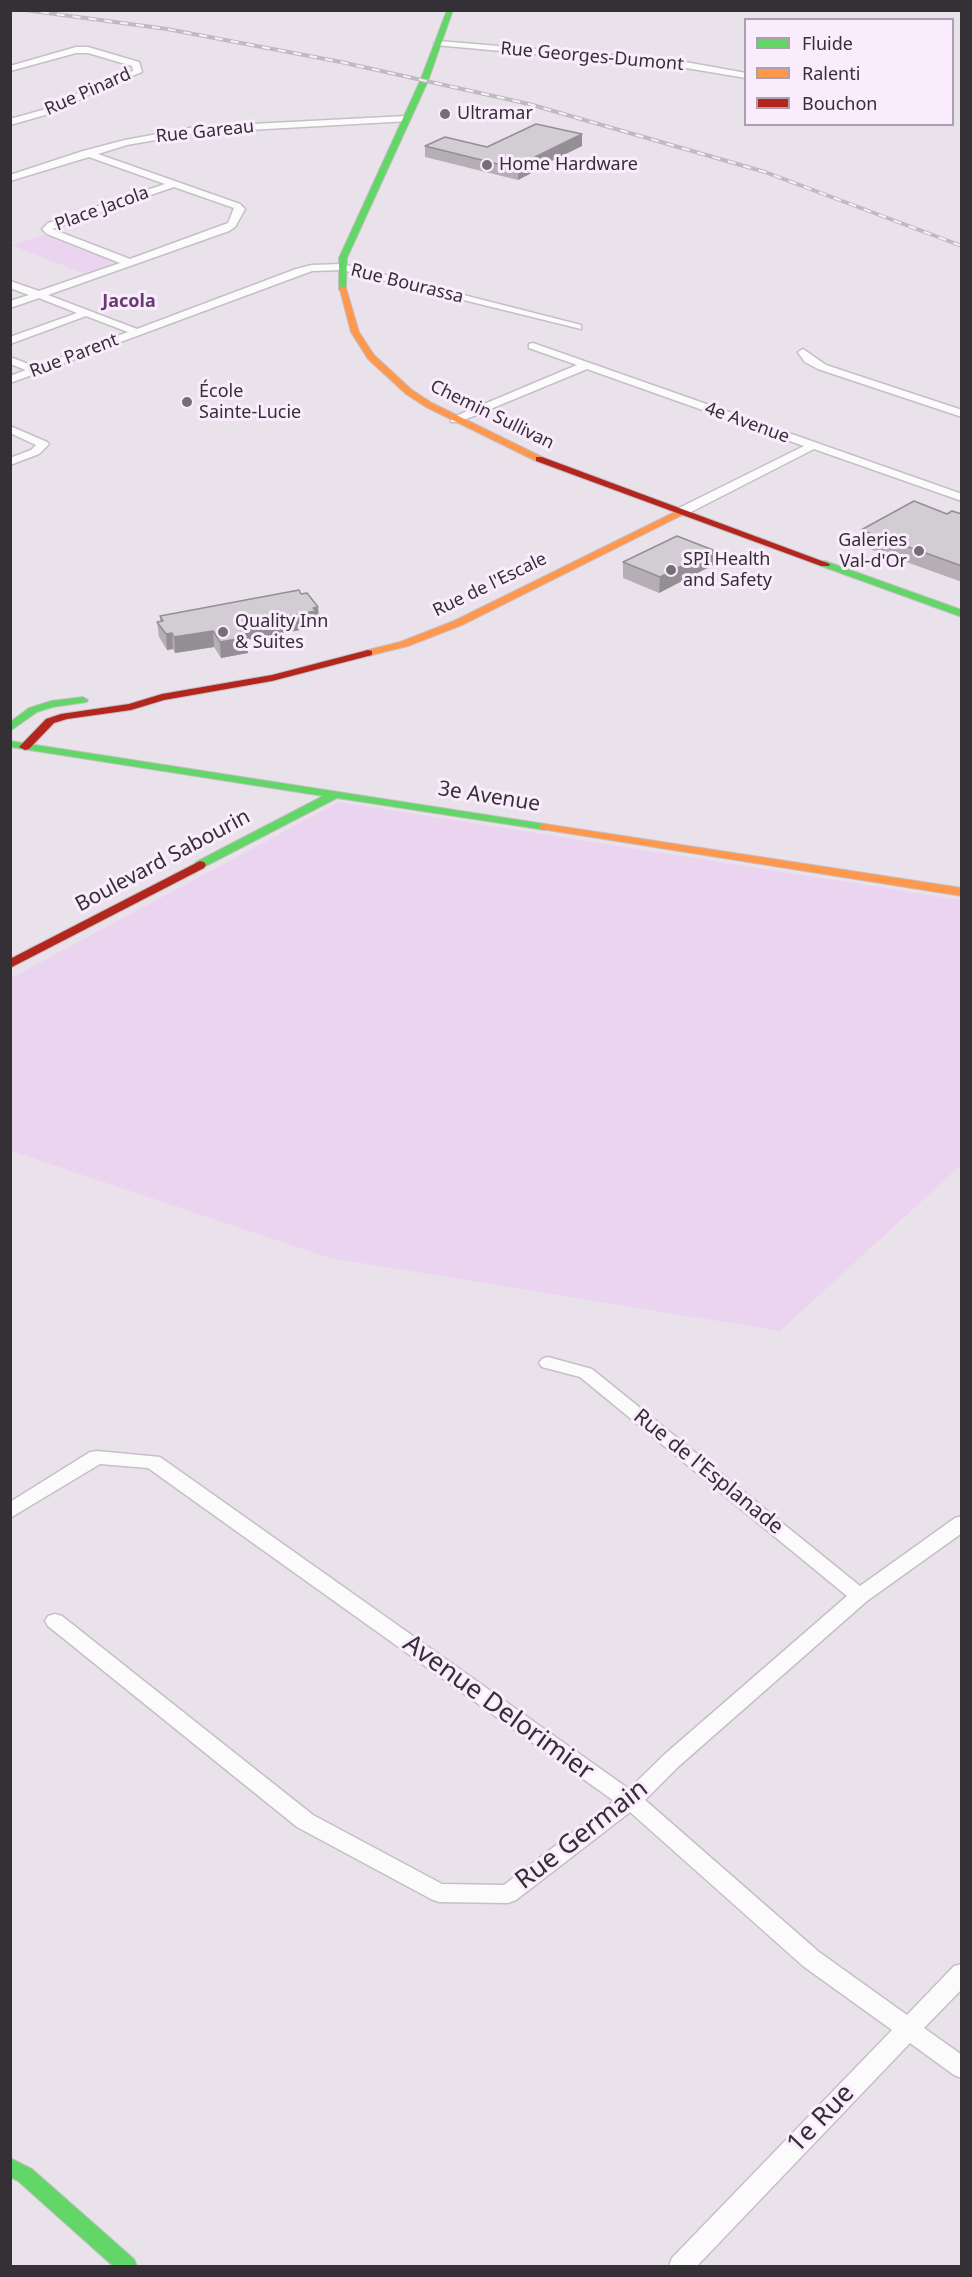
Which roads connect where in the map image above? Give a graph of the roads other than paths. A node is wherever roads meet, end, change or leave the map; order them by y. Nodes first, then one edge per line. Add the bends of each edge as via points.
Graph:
1 (450, 10) edge
2 (438, 43) junction
3 (10, 69) edge
4 (744, 76) edge
5 (406, 119) junction
6 (10, 122) edge
7 (86, 153) junction
8 (10, 178) edge
9 (173, 184) junction
10 (130, 263) junction
11 (342, 267) junction
12 (10, 284) edge
13 (41, 295) junction
14 (10, 305) edge
15 (86, 313) junction
16 (577, 327) dead end
17 (137, 332) junction
18 (10, 341) edge
19 (533, 346) dead end
20 (803, 352) dead end
21 (10, 360) edge
22 (586, 365) junction
23 (35, 370) junction
24 (10, 380) edge
25 (962, 414) edge
26 (455, 420) junction
27 (10, 429) edge
28 (812, 446) junction
29 (10, 462) edge
30 (962, 498) edge
31 (681, 512) junction
32 (962, 614) edge
33 (162, 697) junction
34 (10, 728) edge
35 (10, 744) edge
36 (25, 747) junction
37 (334, 795) junction
38 (962, 892) edge
39 (10, 964) edge
40 (548, 1363) dead end
41 (10, 1511) edge
42 (962, 1523) edge
43 (860, 1596) junction
44 (55, 1621) dead end
45 (631, 1800) junction
46 (962, 1973) edge
47 (907, 2029) junction
48 (962, 2068) edge
49 (10, 2168) edge
50 (127, 2266) edge
51 (681, 2266) edge

1 - 2 main road, Chemin Sullivan
2 - 4 street, Rue Georges-Dumont via 680,64
2 - 5 main road, Chemin Sullivan
3 - 6 street, Rue Pinard via 88,50 136,64 138,72 98,86 56,109
5 - 7 street, Rue Gareau via 195,130
5 - 11 main road, Chemin Sullivan
7 - 8 street, Rue Gareau
7 - 9 street, Place Jacola
9 - 10 street, Place Jacola via 240,209 232,225
9 - 10 street, Place Jacola via 47,229
10 - 13 street, Place Jacola
11 - 16 street, Rue Bourassa
11 - 17 street, Rue Bourassa via 300,271
11 - 26 main road, Chemin Sullivan via 341,286 348,312 371,357 409,392
12 - 13 street
13 - 14 street, Place Jacola
13 - 15 street
15 - 17 street
15 - 18 street
17 - 23 street, Rue Parent
19 - 22 street, 4e Avenue
20 - 25 street via 822,367
21 - 23 street
22 - 26 street
22 - 28 street, 4e Avenue
23 - 24 street, Rue Parent
26 - 31 main road, Chemin Sullivan via 527,455
27 - 29 street via 43,444 35,452
28 - 30 street, 4e Avenue
28 - 31 street, Rue de l'Escale
31 - 32 main road, Chemin Sullivan
31 - 33 main road, Rue de l'Escale via 458,622 404,644 332,664
33 - 34 main road, Rue de l'Escale via 128,695 51,704 33,710
33 - 36 main road, Rue de l'Escale via 131,707 50,721
35 - 36 main road, 3e Avenue
36 - 37 main road, 3e Avenue
37 - 38 main road, 3e Avenue
37 - 39 main road, Boulevard Sabourin
40 - 43 street, Rue de l'Esplanade via 586,1373
41 - 45 street, Avenue Delorimier via 97,1457 153,1462 603,1784
42 - 43 street, Rue Germain
43 - 45 street, Rue Germain
44 - 45 street, Rue Germain via 305,1821 439,1893 508,1894
45 - 47 street, Avenue Delorimier via 811,1959
46 - 47 street, 1e Rue
47 - 48 street, Avenue Delorimier
47 - 51 street, 1e Rue
49 - 50 main road via 25,2175

